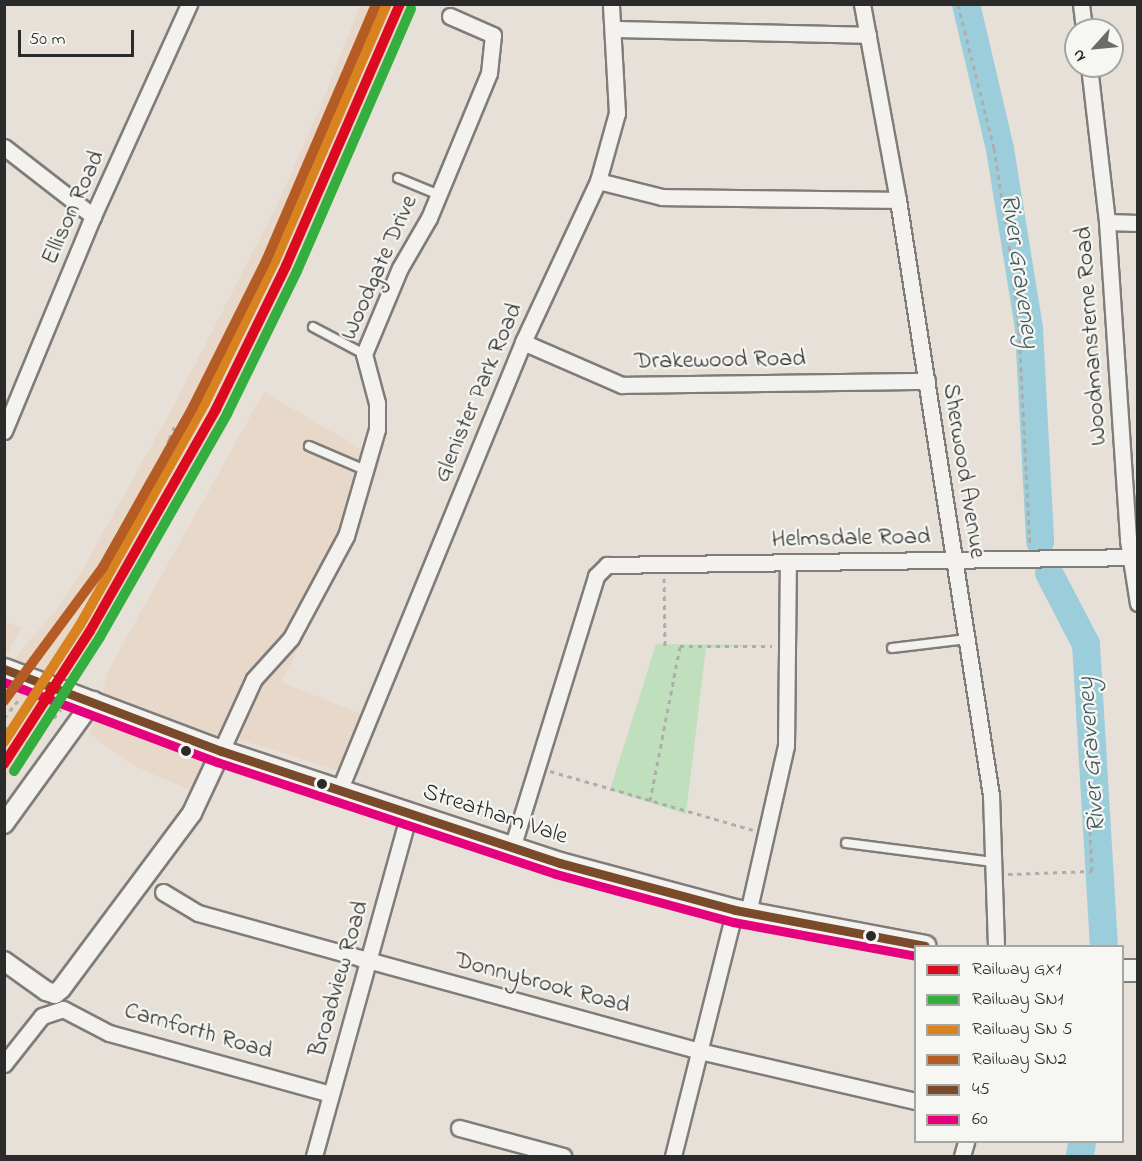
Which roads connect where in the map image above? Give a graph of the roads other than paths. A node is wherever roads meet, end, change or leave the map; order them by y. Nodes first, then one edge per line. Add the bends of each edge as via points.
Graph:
1 (189, 4) edge
2 (611, 4) edge
3 (862, 4) edge
4 (450, 16) dead end
5 (613, 29) junction
6 (868, 35) junction
7 (1090, 78) edge
8 (4, 147) edge
9 (399, 178) dead end
10 (598, 181) junction
11 (437, 194) junction
12 (898, 200) junction
13 (93, 216) junction
14 (1107, 222) junction
15 (1137, 223) edge
16 (313, 327) dead end
17 (523, 342) junction
18 (364, 354) junction
19 (927, 381) junction
20 (4, 431) edge
21 (309, 446) dead end
22 (365, 470) junction
23 (1134, 557) edge
24 (954, 560) junction
25 (788, 562) junction
26 (1137, 603) edge
27 (967, 639) junction
28 (892, 648) dead end
29 (4, 669) edge
30 (93, 701) junction
31 (221, 751) junction
32 (339, 791) junction
33 (409, 814) junction
34 (4, 824) edge
35 (846, 843) dead end
36 (512, 848) junction
37 (994, 868) junction
38 (163, 892) dead end
39 (741, 912) junction
40 (921, 945) edge
41 (996, 945) edge
42 (369, 960) junction
43 (4, 961) edge
44 (56, 1001) junction
45 (699, 1051) junction
46 (4, 1064) edge
47 (331, 1094) junction
48 (914, 1101) edge
49 (459, 1128) dead end
50 (314, 1156) edge
51 (563, 1156) edge
52 (673, 1156) edge

1 - 13 street, Ellison Road
2 - 5 street, Glenister Park Road
3 - 6 street, Sherwood Avenue
4 - 11 street, Woodgate Drive via 493,35 489,73
5 - 6 street
5 - 10 street, Glenister Park Road via 617,113
6 - 12 street, Sherwood Avenue
7 - 14 street, Woodmansterne Road
8 - 13 street
9 - 11 lane
10 - 12 street via 662,197
10 - 17 street, Glenister Park Road
11 - 18 street, Woodgate Drive
12 - 19 street, Sherwood Avenue
13 - 20 street, Ellison Road
14 - 15 street
14 - 23 street, Woodmansterne Road
16 - 18 lane
17 - 19 street, Drakewood Road via 622,385
17 - 32 street, Glenister Park Road
18 - 22 street, Woodgate Drive via 377,412 377,429
19 - 24 street, Sherwood Avenue
21 - 22 lane
22 - 31 street, Woodgate Drive via 346,536 291,639 254,679
23 - 24 street, Helmsdale Road
23 - 26 street, Woodmansterne Road
24 - 25 street, Helmsdale Road
24 - 27 street, Sherwood Avenue
25 - 36 street, Helmsdale Road via 602,568
25 - 39 street via 786,746
27 - 28 lane
27 - 37 street, Sherwood Avenue via 991,795
29 - 30 main road, Streatham Vale
30 - 31 main road, Streatham Vale
30 - 34 street
31 - 32 main road, Streatham Vale
31 - 44 street via 192,813
32 - 33 main road, Streatham Vale
33 - 36 main road, Streatham Vale
33 - 42 street, Broadview Road
35 - 37 lane
36 - 39 main road, Streatham Vale
37 - 41 street, Sherwood Avenue
38 - 42 street, Donnybrook Road via 198,913
39 - 40 main road, Streatham Vale
39 - 45 street
42 - 45 street, Donnybrook Road
42 - 47 street, Broadview Road
43 - 44 street, Carnforth Road
44 - 46 street
44 - 47 street, Carnforth Road via 109,1033
45 - 48 street, Donnybrook Road
45 - 52 street
47 - 50 street, Broadview Road
49 - 51 street

